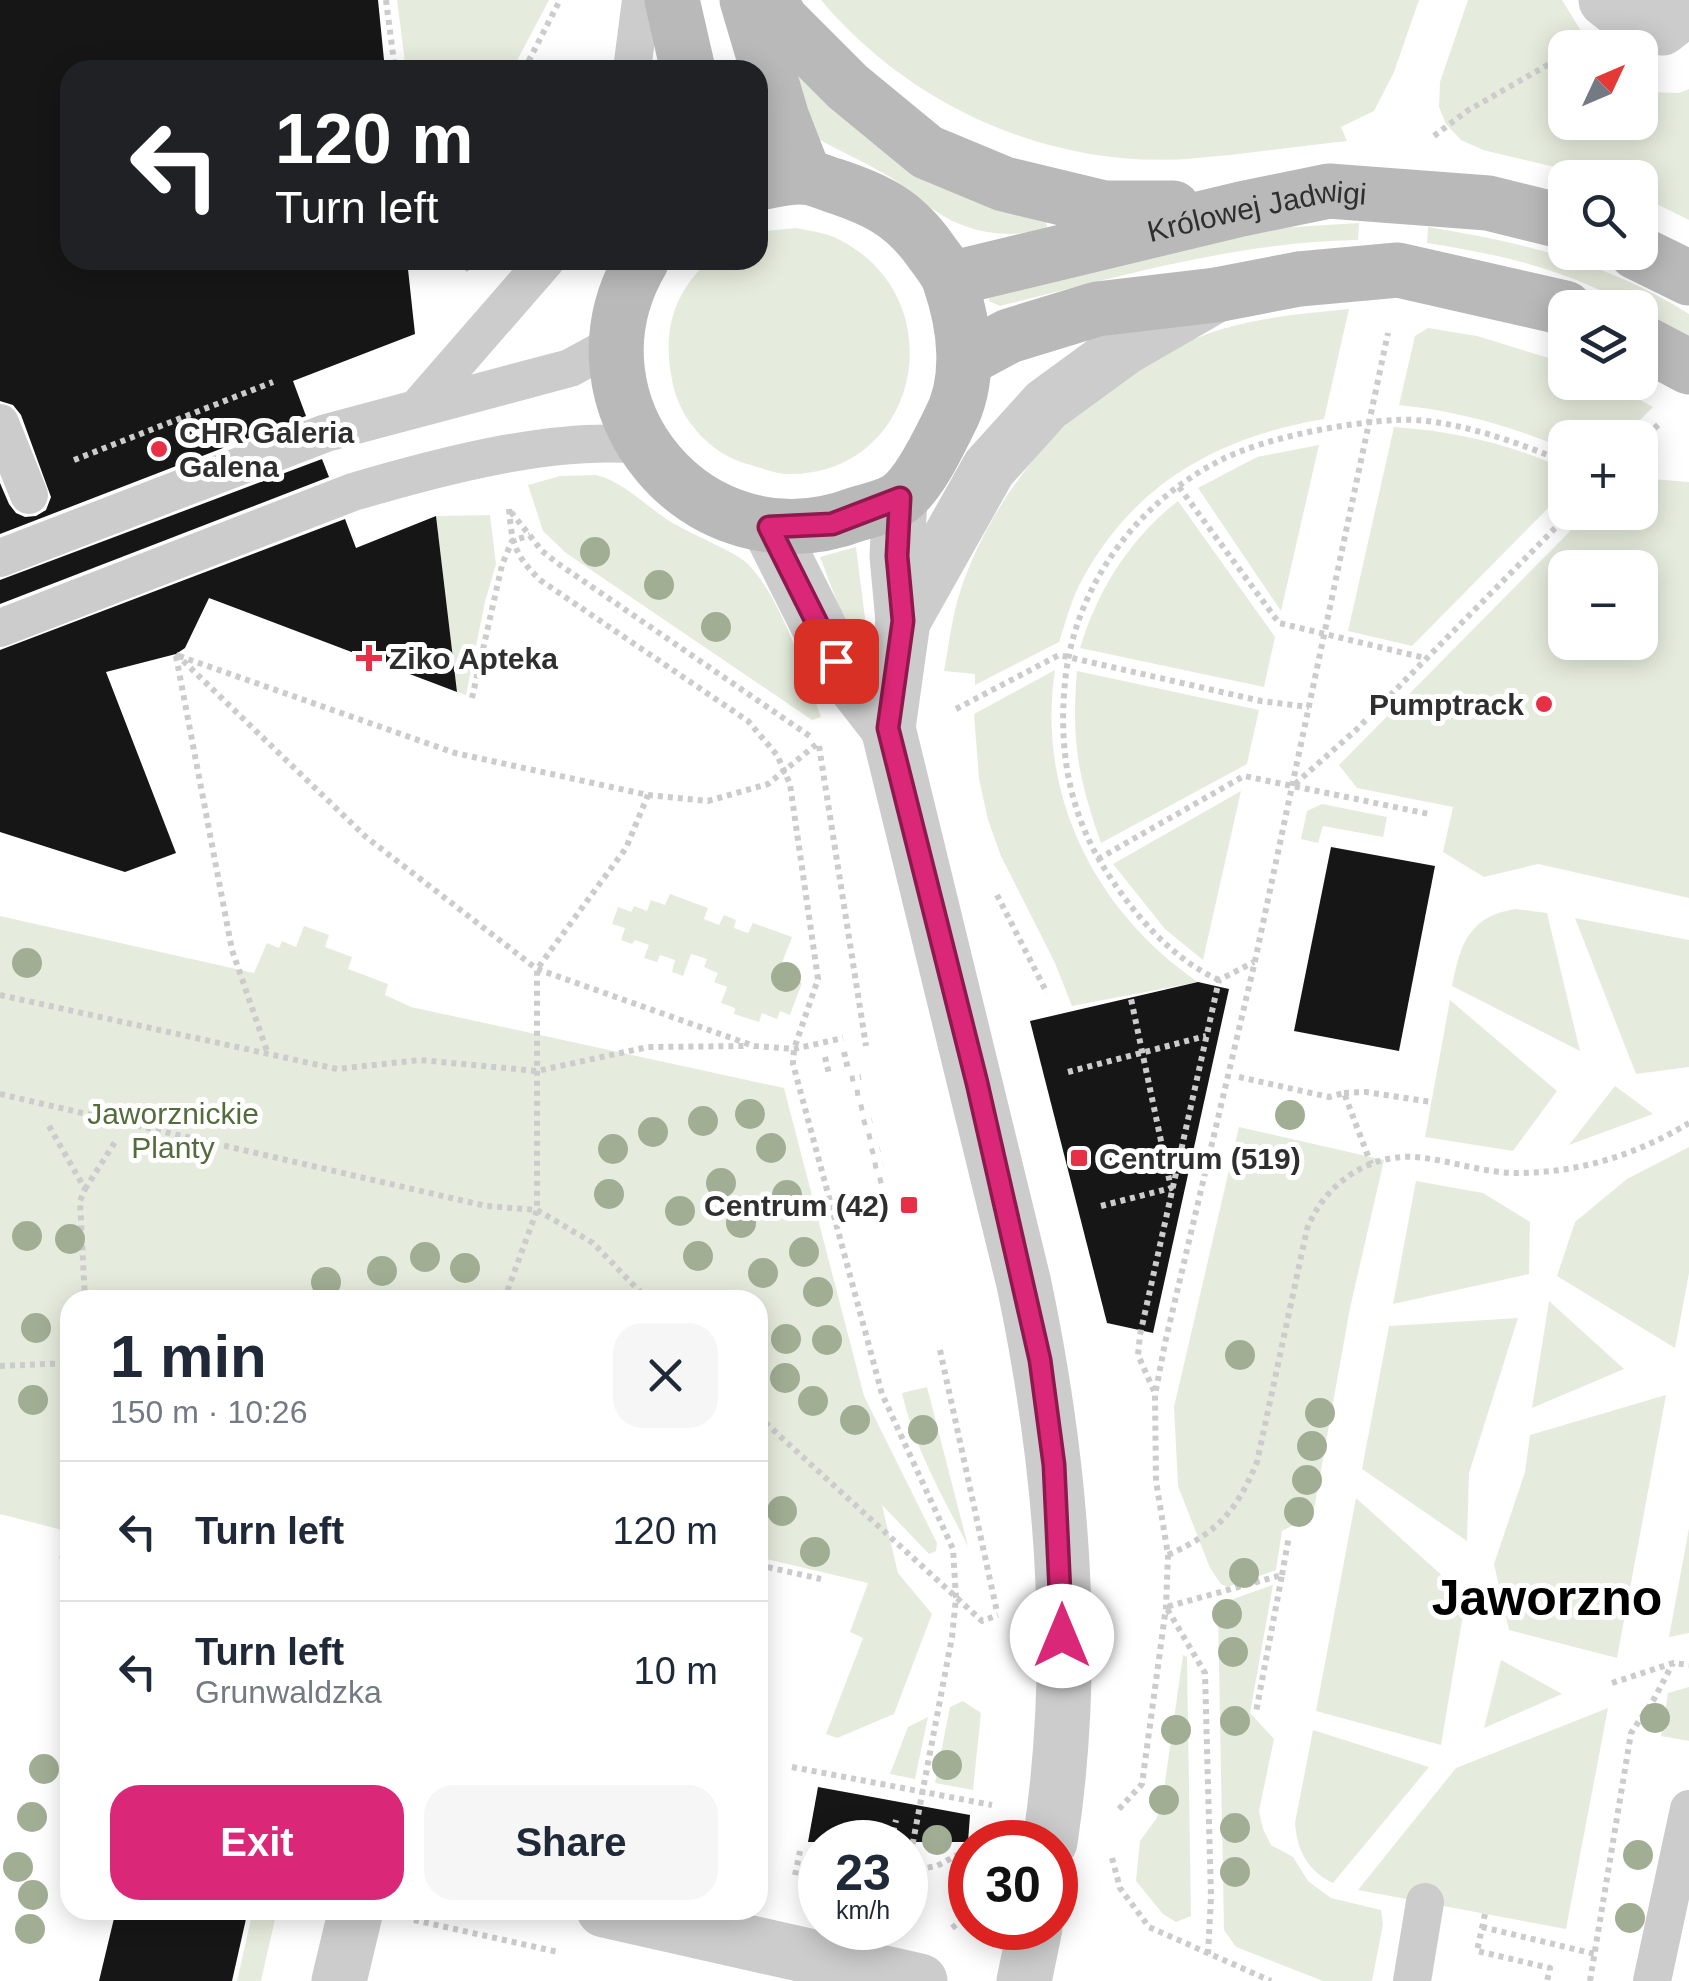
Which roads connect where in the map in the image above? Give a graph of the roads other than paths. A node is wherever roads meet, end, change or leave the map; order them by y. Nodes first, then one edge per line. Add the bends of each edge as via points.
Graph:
1 (641, 0) edge
2 (672, 0) edge
3 (748, 0) edge
4 (769, 0) edge
5 (1606, 0) edge
6 (1676, 18) edge
7 (633, 60) edge
8 (686, 60) edge
9 (765, 60) edge
10 (768, 69) edge
11 (781, 180) edge
12 (1242, 208) junction
13 (1548, 218) edge
14 (1658, 263) edge
15 (537, 270) edge
16 (636, 270) edge
17 (1689, 278) edge
18 (950, 279) junction
19 (1216, 295) junction
20 (1548, 304) edge
21 (614, 344) junction
22 (1658, 351) edge
23 (966, 359) junction
24 (1689, 367) edge
25 (419, 406) junction
26 (0, 423) edge
27 (641, 445) junction
28 (17, 477) edge
29 (900, 498) junction
30 (769, 527) junction
31 (0, 558) edge
32 (903, 621) junction
33 (0, 628) edge
34 (888, 728) junction
35 (1689, 1809) edge
36 (1053, 1820) edge
37 (1426, 1902) dead end
38 (376, 1920) edge
39 (649, 1920) edge
40 (1030, 1950) edge
41 (340, 1981) edge
42 (920, 1981) edge
43 (1024, 1981) edge
44 (1412, 1981) edge
45 (1652, 1981) edge

1 - 7 lane
2 - 8 street
3 - 9 street
4 - 12 street via 848,88 927,152 1004,184 1104,208
5 - 6 street via 1630,19
10 - 11 street via 782,118
11 - 18 street via 873,198 914,228
12 - 13 street, Królowej Jadwigi via 1329,191 1488,203
12 - 18 street, Królowej Jadwigi
14 - 17 street
15 - 25 lane
16 - 21 street
18 - 23 street
19 - 20 street via 1398,270
19 - 23 street via 1097,309 1009,336
19 - 32 street via 1124,348 1046,405 989,468
21 - 25 lane via 570,368
21 - 27 street via 621,393
22 - 24 street
23 - 29 street via 956,409
25 - 31 lane via 326,433
26 - 28 lane
27 - 30 street via 706,506
27 - 33 lane via 598,441 410,475
29 - 30 street via 832,524
29 - 32 street
30 - 34 street via 836,661
32 - 34 street
34 - 36 street via 1040,1360 1061,1573
35 - 45 lane
37 - 44 lane
38 - 41 street
39 - 42 street
40 - 43 street

